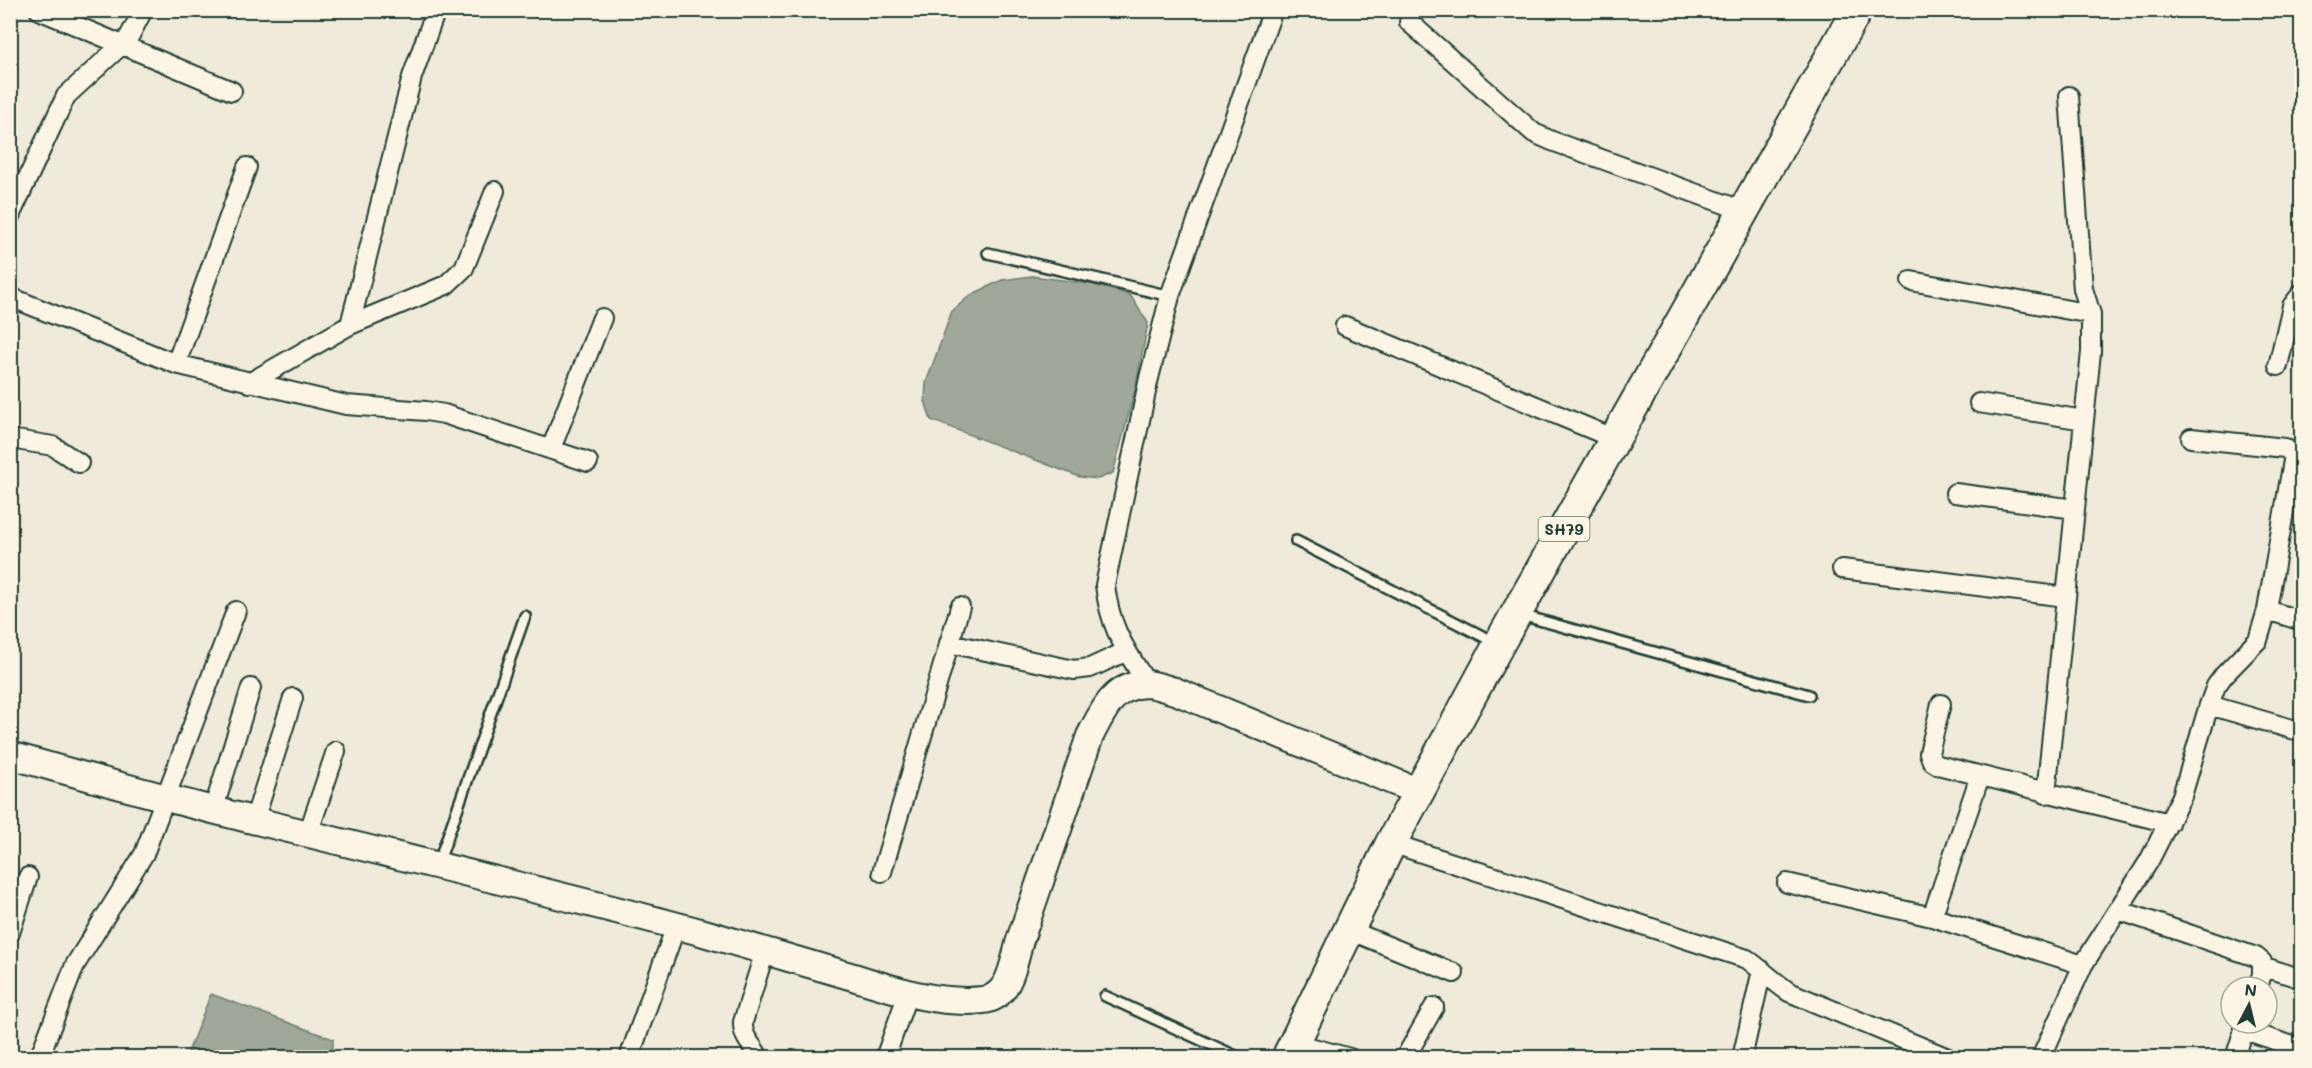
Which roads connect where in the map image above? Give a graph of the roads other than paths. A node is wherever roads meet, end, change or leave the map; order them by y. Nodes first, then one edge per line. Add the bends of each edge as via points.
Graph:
1 (39, 10) edge
2 (143, 10) edge
3 (436, 10) edge
4 (1274, 10) edge
5 (1857, 10) edge
6 (1408, 22) dead end
7 (120, 45) junction
8 (232, 91) dead end
9 (2069, 96) dead end
10 (247, 167) dead end
11 (495, 191) dead end
12 (1744, 211) junction
13 (10, 216) edge
14 (988, 253) dead end
15 (1911, 281) dead end
16 (2301, 293) edge
17 (1170, 296) junction
18 (10, 297) edge
19 (2091, 314) junction
20 (602, 318) dead end
21 (350, 325) junction
22 (1345, 326) dead end
23 (176, 364) junction
24 (2278, 366) dead end
25 (249, 383) junction
26 (1979, 403) dead end
27 (2085, 420) junction
28 (2191, 438) dead end
29 (10, 439) edge
30 (1615, 439) junction
31 (551, 449) junction
32 (2298, 456) edge
33 (588, 462) dead end
34 (80, 463) dead end
35 (1955, 493) dead end
36 (2075, 509) junction
37 (1296, 541) dead end
38 (1842, 569) dead end
39 (2066, 597) junction
40 (960, 607) dead end
41 (2267, 610) junction
42 (236, 611) dead end
43 (1516, 614) junction
44 (525, 616) dead end
45 (2301, 621) edge
46 (949, 643) junction
47 (1499, 644) junction
48 (1127, 651) junction
49 (1147, 684) junction
50 (251, 688) dead end
51 (1809, 694) dead end
52 (293, 698) dead end
53 (1941, 704) dead end
54 (2209, 705) junction
55 (2301, 732) edge
56 (336, 751) dead end
57 (10, 755) edge
58 (1980, 776) junction
59 (1419, 792) junction
60 (2046, 794) junction
61 (166, 800) junction
62 (213, 811) junction
63 (254, 821) junction
64 (2169, 824) junction
65 (308, 834) junction
66 (1390, 843) junction
67 (437, 866) junction
68 (882, 872) dead end
69 (28, 877) dead end
70 (1787, 883) dead end
71 (14, 908) edge
72 (2118, 909) junction
73 (1932, 917) junction
74 (676, 926) junction
75 (1349, 930) junction
76 (10, 933) edge
77 (765, 951) junction
78 (2083, 965) junction
79 (2262, 966) junction
80 (1762, 970) junction
81 (1454, 973) dead end
82 (2260, 975) edge
83 (2301, 979) edge
84 (908, 993) junction
85 (1105, 996) dead end
86 (1434, 1007) dead end
87 (2242, 1035) edge
88 (2265, 1035) edge
89 (2301, 1049) edge
90 (1291, 1050) edge
91 (39, 1058) edge
92 (629, 1058) edge
93 (759, 1058) edge
94 (885, 1058) edge
95 (1240, 1058) edge
96 (1350, 1058) edge
97 (1405, 1058) edge
98 (1742, 1058) edge
99 (1948, 1058) edge
100 (2042, 1058) edge
101 (2235, 1058) edge

1 - 7 street
2 - 7 street via 128,39
3 - 21 street via 412,77
4 - 17 street
5 - 12 main road, SH79
6 - 12 street via 1534,133
7 - 8 street
7 - 13 street via 66,96
9 - 19 street via 2083,289
10 - 23 street
11 - 21 street via 464,268 456,278
12 - 30 main road, SH79
14 - 17 lane
15 - 19 street
16 - 24 street via 2292,306
17 - 48 street via 1105,585 1115,631
18 - 23 street
19 - 27 street
20 - 31 street
21 - 25 street
22 - 30 street
23 - 25 street
25 - 31 street via 346,405 444,414
26 - 27 street
27 - 36 street
28 - 32 street via 2285,448
29 - 34 street via 53,446
30 - 43 main road, SH79
31 - 33 street
32 - 41 street
35 - 36 street
36 - 39 street
37 - 47 lane
38 - 39 street
39 - 60 street
40 - 46 street
41 - 45 street
41 - 54 street via 2258,640 2224,675
42 - 61 street
43 - 47 main road, SH79
43 - 51 lane
44 - 67 lane
46 - 48 street via 1074,670 1090,668
46 - 68 street
47 - 59 main road, SH79
48 - 49 street
49 - 59 main road via 1174,691
49 - 84 main road via 1123,689 1106,706 1090,736 1011,975 1000,993 985,1000 945,1000
50 - 62 street
52 - 63 street
53 - 58 street via 1929,753 1932,761
54 - 55 street
54 - 64 street via 2182,796
56 - 65 street
57 - 61 main road
58 - 60 street
58 - 73 street
59 - 66 main road, SH79
60 - 64 street
61 - 62 main road
61 - 91 street via 137,867 75,964
62 - 63 main road
63 - 65 main road
64 - 72 street
65 - 67 main road
66 - 75 main road, SH79
66 - 80 street via 1729,952
67 - 74 main road
69 - 71 street
70 - 73 street
71 - 76 street
72 - 78 street
72 - 79 street via 2256,957
73 - 78 street
74 - 77 main road
74 - 92 street
75 - 81 street
75 - 90 main road, SH79
77 - 84 main road
77 - 93 street via 743,1022 747,1042
78 - 100 street
79 - 82 street
79 - 83 street
80 - 98 street
80 - 99 street via 1789,992
84 - 94 street
85 - 95 lane
86 - 97 street
87 - 101 street
88 - 89 street
90 - 96 street

